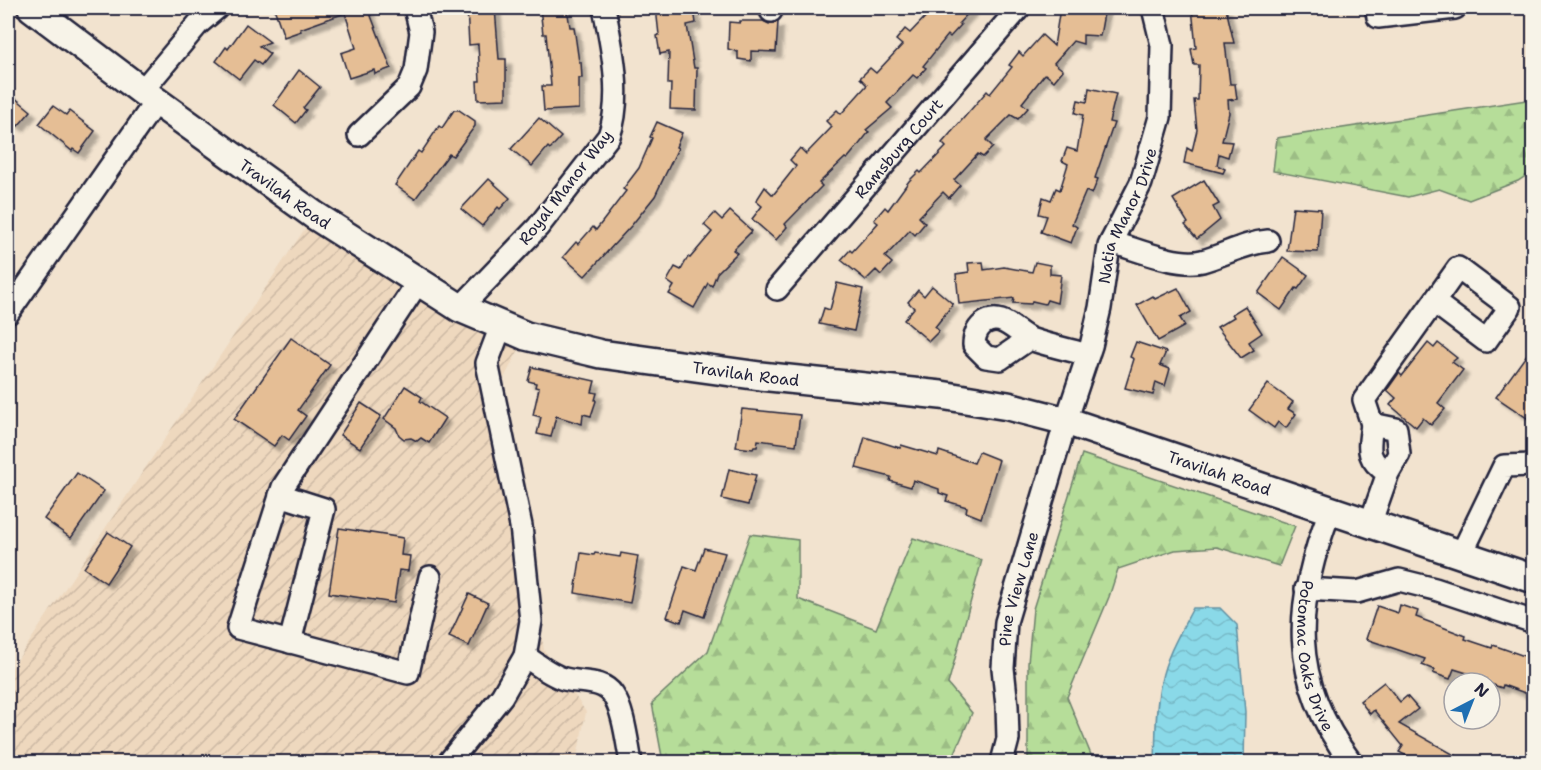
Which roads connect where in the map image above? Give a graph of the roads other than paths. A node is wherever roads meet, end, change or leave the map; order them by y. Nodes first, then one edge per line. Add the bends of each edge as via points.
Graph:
1 (32, 8) edge
2 (217, 8) edge
3 (415, 8) edge
4 (604, 8) edge
5 (1019, 8) edge
6 (1153, 8) edge
7 (1376, 8) edge
8 (1455, 8) edge
9 (149, 96) junction
10 (359, 135) dead end
11 (1268, 241) dead end
12 (1111, 242) junction
13 (418, 282) junction
14 (777, 289) dead end
15 (1434, 302) dead end
16 (460, 308) junction
17 (8, 313) edge
18 (501, 326) junction
19 (1029, 339) dead end
20 (1088, 355) junction
21 (1066, 421) junction
22 (1372, 424) junction
23 (1533, 465) edge
24 (1388, 473) junction
25 (280, 495) junction
26 (1330, 510) junction
27 (1370, 524) junction
28 (1461, 555) junction
29 (430, 577) dead end
30 (1533, 579) edge
31 (1306, 589) junction
32 (1533, 622) edge
33 (290, 642) junction
34 (525, 656) junction
35 (449, 762) edge
36 (632, 762) edge
37 (1002, 762) edge
38 (1351, 762) edge

1 - 9 main road, Travilah Road
2 - 9 street via 198,24
3 - 10 street via 421,32 416,70 408,87
4 - 16 street, Royal Manor Way via 614,59 615,119 609,135 538,227
5 - 14 street, Ramsburg Court
6 - 12 street, Natia Manor Drive via 1162,45 1160,117 1141,183
7 - 8 street via 1378,17
9 - 13 main road, Travilah Road via 314,215
9 - 17 street
11 - 12 street via 1191,262
12 - 20 street, Natia Manor Drive
13 - 16 main road, Travilah Road
13 - 25 street
15 - 22 street via 1364,400
16 - 18 main road, Travilah Road
18 - 21 main road, Travilah Road via 601,354 760,376 940,394
18 - 34 street via 488,363 521,526 531,621
19 - 20 street
20 - 21 street, Natia Manor Drive
21 - 26 main road, Travilah Road
21 - 37 street, Pine View Lane via 1006,622 1003,668 1008,739
22 - 24 street via 1368,452 1376,466
22 - 24 street via 1396,429 1399,454
23 - 28 street via 1504,466
24 - 27 street
25 - 33 street via 324,509
25 - 33 street via 238,628
26 - 27 main road, Travilah Road
26 - 31 street, Potomac Oaks Drive
27 - 28 main road, Travilah Road
28 - 30 main road, Travilah Road
29 - 33 street via 408,673
31 - 32 street via 1356,592 1399,580
31 - 38 street, Potomac Oaks Drive via 1302,636 1317,705
34 - 35 street via 502,696
34 - 36 street via 562,678 606,687 619,708

